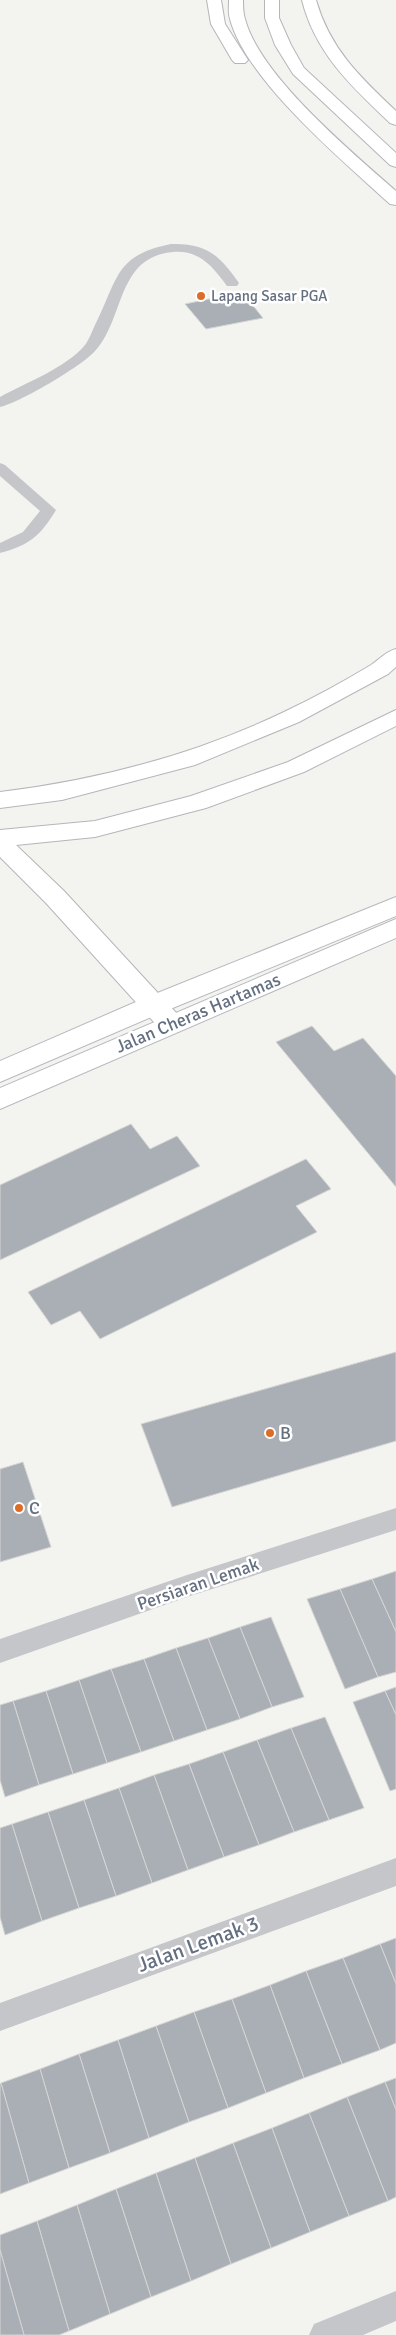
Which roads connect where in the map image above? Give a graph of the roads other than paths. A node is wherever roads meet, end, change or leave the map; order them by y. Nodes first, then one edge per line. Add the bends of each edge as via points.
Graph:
1 (214, 0) edge
2 (236, 0) edge
3 (272, 0) edge
4 (309, 0) edge
5 (312, 120) junction
6 (396, 120) edge
7 (396, 162) edge
8 (396, 200) edge
9 (232, 283) dead end
10 (0, 402) edge
11 (0, 468) edge
12 (0, 548) edge
13 (396, 656) edge
14 (396, 718) edge
15 (0, 800) edge
16 (0, 838) edge
17 (0, 843) edge
18 (396, 906) edge
19 (396, 928) edge
20 (154, 1005) junction
21 (171, 1024) junction
22 (0, 1072) edge
23 (0, 1099) edge
24 (396, 1520) edge
25 (0, 1651) edge
26 (396, 1872) edge
27 (0, 2016) edge
28 (396, 2306) edge
29 (326, 2335) edge

1 - 5 main road via 218,24 235,53 255,77
2 - 5 main road via 237,19 250,48 266,72
3 - 7 main road via 272,18 298,71
4 - 6 main road via 318,31 338,61
5 - 8 main road
9 - 10 street via 212,256 194,248 161,249 147,254 132,264 118,283 104,325 89,350 48,377
11 - 12 street via 48,510 33,534
13 - 15 main road via 380,669 290,717 187,760 62,792
14 - 16 main road via 296,767 198,802 95,829
17 - 20 main road
18 - 20 main road, Jalan Cheras Hartamas
19 - 21 main road, Jalan Cheras Hartamas
20 - 21 main road
20 - 22 main road, Jalan Cheras Hartamas
21 - 23 main road, Jalan Cheras Hartamas
24 - 25 street, Persiaran Lemak via 188,1586
26 - 27 street, Jalan Lemak 3
28 - 29 street

